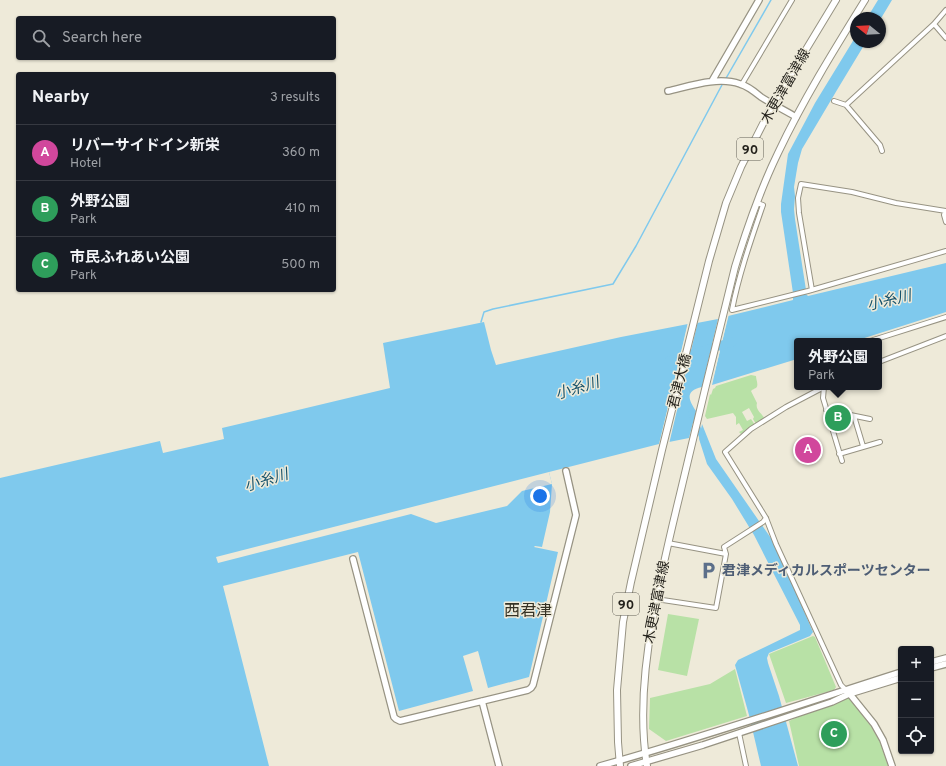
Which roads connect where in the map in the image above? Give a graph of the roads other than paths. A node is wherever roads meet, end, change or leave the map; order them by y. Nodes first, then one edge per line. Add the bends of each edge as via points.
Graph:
1 (759, 0) edge
2 (792, 0) edge
3 (836, 0) edge
4 (865, 0) edge
5 (946, 10) edge
6 (934, 24) junction
7 (946, 38) edge
8 (712, 81) junction
9 (742, 84) junction
10 (668, 91) dead end
11 (834, 101) dead end
12 (773, 104) junction
13 (846, 105) junction
14 (796, 117) junction
15 (882, 151) dead end
16 (757, 203) junction
17 (945, 211) edge
18 (946, 222) edge
19 (946, 251) edge
20 (810, 291) junction
21 (725, 306) joint
22 (696, 312) joint
23 (946, 317) edge
24 (946, 336) edge
25 (880, 338) edge
26 (882, 361) edge
27 (818, 390) edge
28 (824, 390) edge
29 (826, 410) junction
30 (854, 416) junction
31 (870, 419) dead end
32 (692, 442) joint
33 (880, 442) dead end
34 (863, 446) junction
35 (662, 450) joint
36 (839, 454) junction
37 (842, 462) dead end
38 (566, 471) dead end
39 (764, 520) junction
40 (668, 543) junction
41 (726, 554) junction
42 (353, 559) dead end
43 (656, 599) junction
44 (946, 658) edge
45 (934, 661) edge
46 (946, 664) edge
47 (934, 667) edge
48 (898, 673) edge
49 (898, 679) edge
50 (848, 692) junction
51 (482, 701) junction
52 (739, 732) junction
53 (645, 754) junction
54 (620, 763) edge
55 (646, 764) edge
56 (499, 766) edge
57 (600, 766) edge
58 (631, 766) edge
59 (746, 766) edge
60 (892, 766) edge

1 - 8 street
2 - 9 street
3 - 12 main road, 木更津富津線 / 90
4 - 14 main road, 木更津富津線 / 90
5 - 6 street
6 - 7 street
6 - 13 street
8 - 9 street
8 - 10 street
9 - 12 street
11 - 13 street
12 - 14 street
12 - 22 main road, 木更津富津線 / 90 via 726,203
13 - 15 street via 880,145
14 - 16 main road, 木更津富津線 / 90
16 - 20 street via 763,205 744,260 732,310
16 - 21 main road, 木更津富津線 / 90
17 - 18 street
17 - 20 street via 801,184 798,198 799,213
19 - 20 street
21 - 32 main road, 君津大橋 / 90
22 - 35 main road, 君津大橋 / 90
23 - 25 street
24 - 26 street
27 - 39 street via 751,429 725,452
28 - 29 street
29 - 30 street
29 - 36 street
30 - 31 street
30 - 34 street
32 - 40 main road, 木更津富津線 / 90
33 - 34 street
34 - 36 street
35 - 54 main road, 木更津富津線 / 90 via 623,622 617,690
36 - 37 street
38 - 51 street via 576,515 533,685 528,690
39 - 41 street via 724,547
39 - 50 street via 841,685
40 - 41 street
40 - 43 main road, 木更津富津線 / 90
41 - 43 street via 716,608
42 - 51 street via 394,717 400,721
43 - 53 main road, 木更津富津線 / 90 via 647,652 642,713
44 - 45 street
46 - 47 street
48 - 50 street
49 - 50 street
50 - 52 street via 832,702
50 - 53 street
50 - 60 street via 874,724
51 - 56 street
52 - 55 street
52 - 59 street
53 - 54 street
53 - 55 main road, 木更津富津線 / 90
54 - 57 street
55 - 58 street

